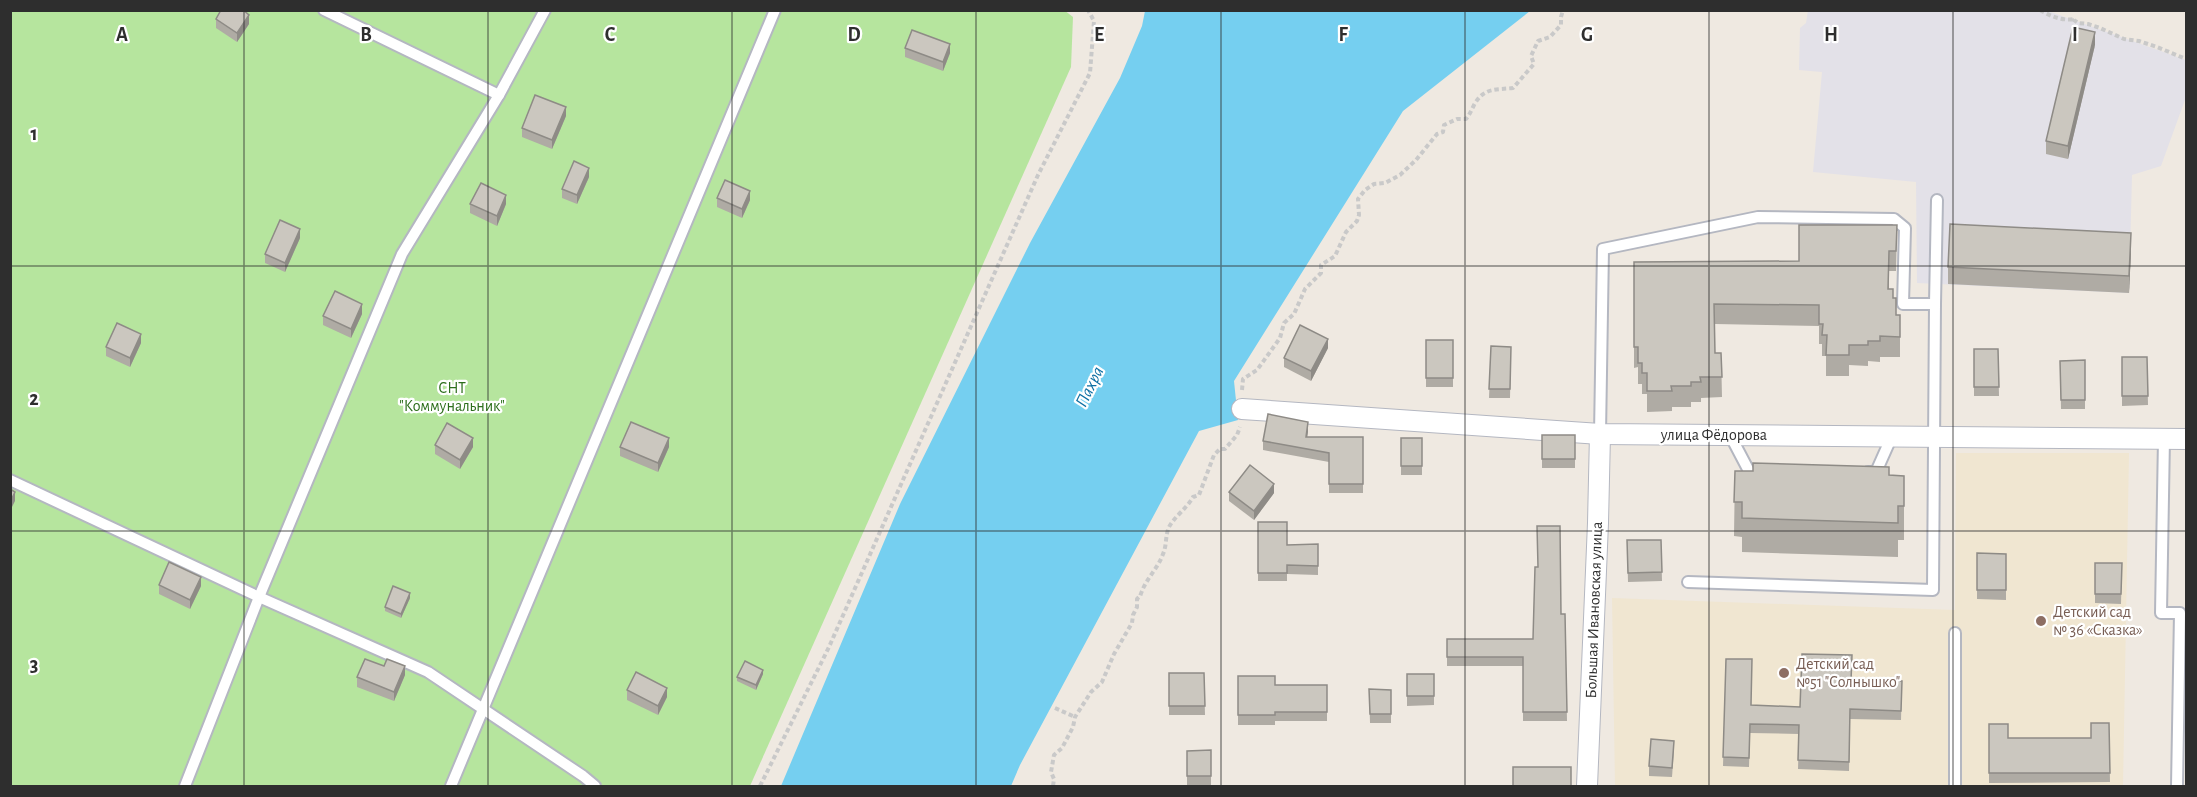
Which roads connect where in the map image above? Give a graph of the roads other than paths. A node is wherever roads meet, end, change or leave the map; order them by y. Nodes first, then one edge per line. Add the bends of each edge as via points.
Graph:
1 (324, 10) edge
2 (545, 10) edge
3 (774, 10) edge
4 (499, 95) junction
5 (1937, 200) dead end
6 (1935, 304) junction
7 (1242, 409) road end
8 (1600, 434) junction
9 (1730, 435) junction
10 (1892, 436) junction
11 (1932, 436) junction
12 (2164, 438) junction
13 (2187, 439) edge
14 (1773, 472) edge
15 (1853, 472) edge
16 (10, 480) edge
17 (1688, 582) dead end
18 (259, 597) junction
19 (1955, 633) dead end
20 (484, 709) junction
21 (185, 786) edge
22 (451, 786) edge
23 (595, 786) edge
24 (1587, 786) edge
25 (1956, 786) edge
26 (2177, 786) edge

1 - 4 lane
2 - 4 lane
3 - 20 lane
4 - 18 lane via 402,254
5 - 6 lane
6 - 8 lane via 1903,304 1905,228 1894,219 1758,217 1603,249
6 - 11 lane
7 - 8 street, улица Фёдорова
8 - 9 street, улица Фёдорова
8 - 24 street, Большая Ивановская улица
9 - 10 street, улица Фёдорова
9 - 14 lane via 1750,473
10 - 11 street, улица Фёдорова
10 - 15 lane via 1876,472
11 - 12 street, улица Фёдорова
11 - 17 lane via 1933,590
12 - 13 street, улица Фёдорова
12 - 26 lane via 2161,613 2180,614
16 - 18 lane
18 - 20 lane via 428,672
18 - 21 lane
19 - 25 lane
20 - 22 lane
20 - 23 lane

